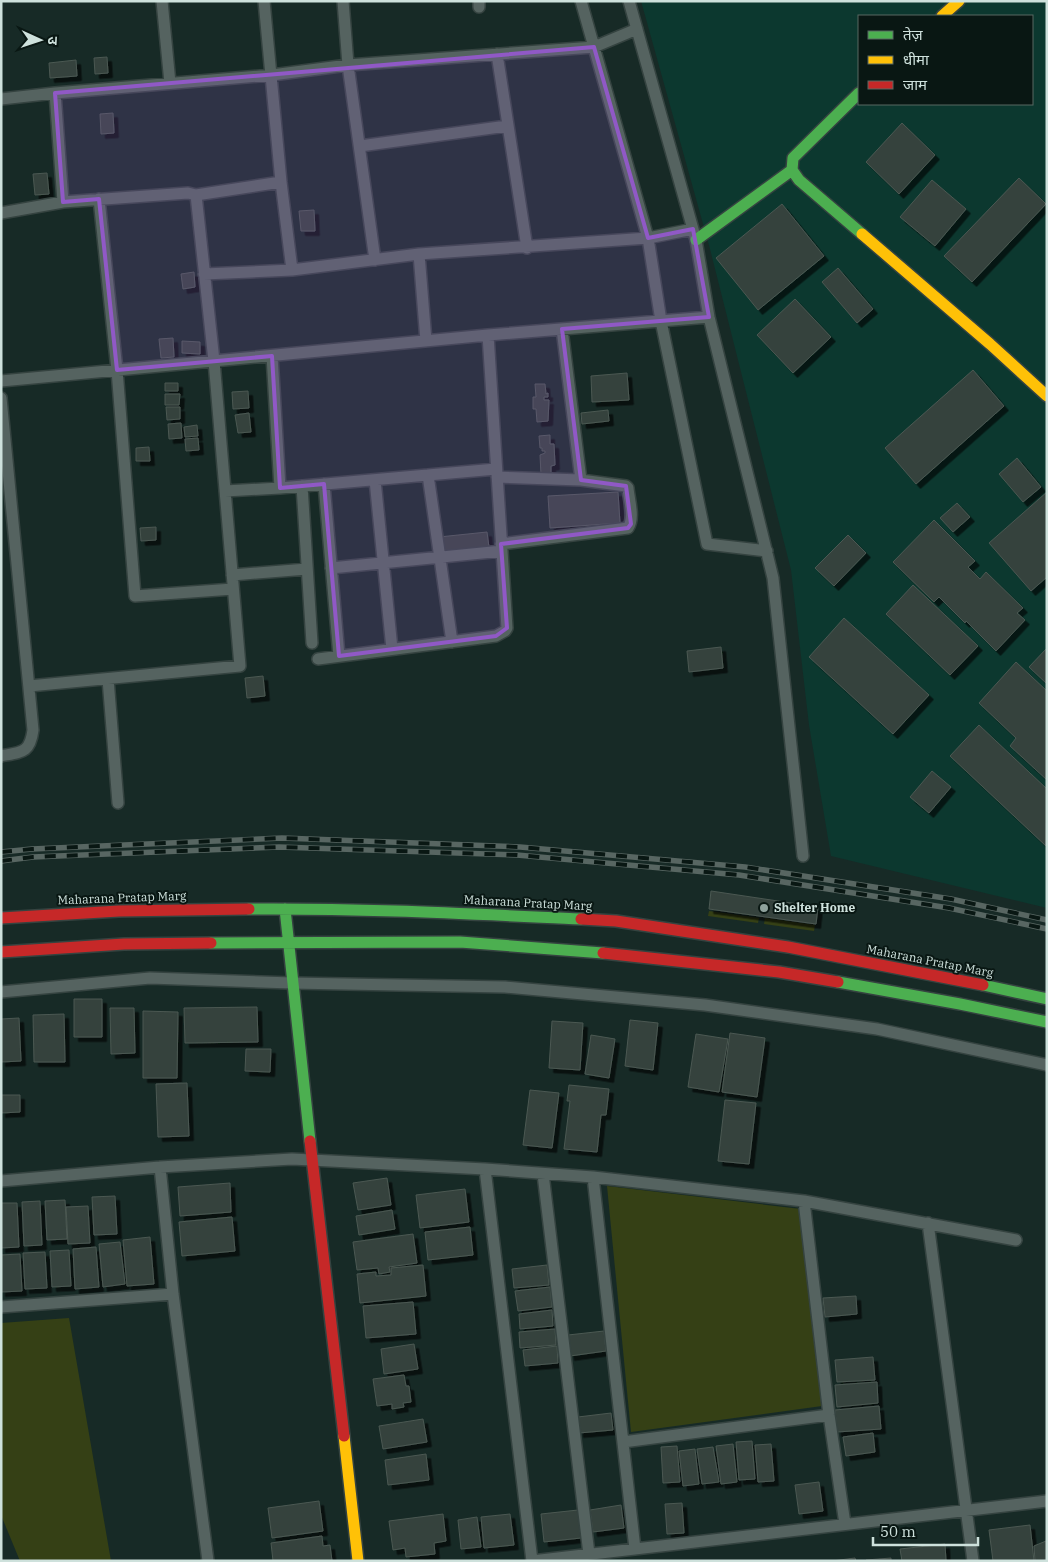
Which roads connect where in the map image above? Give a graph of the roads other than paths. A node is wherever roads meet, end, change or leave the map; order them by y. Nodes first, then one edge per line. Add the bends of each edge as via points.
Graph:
1 (162, 1) edge
2 (264, 1) edge
3 (343, 1) edge
4 (581, 1) edge
5 (629, 1) edge
6 (959, 1) edge
7 (943, 15) edge
8 (637, 29) junction
9 (594, 47) junction
10 (497, 54) junction
11 (348, 65) junction
12 (272, 75) junction
13 (170, 83) junction
14 (55, 93) junction
15 (858, 94) edge
16 (1, 99) edge
17 (507, 126) junction
18 (360, 146) junction
19 (792, 170) junction
20 (281, 182) junction
21 (196, 195) junction
22 (99, 199) junction
23 (64, 202) junction
24 (1, 213) edge
25 (695, 235) junction
26 (648, 238) junction
27 (527, 248) junction
28 (419, 254) junction
29 (375, 260) junction
30 (292, 270) junction
31 (204, 274) junction
32 (709, 317) junction
33 (661, 321) junction
34 (562, 329) junction
35 (488, 335) junction
36 (426, 341) junction
37 (272, 356) junction
38 (214, 361) junction
39 (117, 370) junction
40 (1, 381) edge
41 (1047, 396) edge
42 (1, 398) edge
43 (497, 473) junction
44 (428, 475) junction
45 (375, 480) junction
46 (581, 480) junction
47 (324, 484) junction
48 (302, 486) junction
49 (280, 488) junction
50 (225, 491) junction
51 (501, 547) junction
52 (767, 551) junction
53 (440, 557) junction
54 (384, 563) junction
55 (307, 568) junction
56 (331, 568) junction
57 (232, 575) junction
58 (234, 589) junction
59 (452, 642) junction
60 (312, 643) dead end
61 (392, 649) junction
62 (339, 656) junction
63 (318, 659) dead end
64 (108, 679) junction
65 (30, 686) junction
66 (1, 756) edge
67 (118, 803) dead end
68 (803, 856) dead end
69 (285, 909) junction
70 (1, 918) edge
71 (288, 942) junction
72 (1, 952) edge
73 (292, 983) junction
74 (1, 992) edge
75 (1047, 999) edge
76 (1047, 1022) edge
77 (1047, 1065) edge
78 (312, 1160) junction
79 (160, 1167) junction
80 (484, 1169) junction
81 (543, 1174) junction
82 (593, 1177) junction
83 (1, 1181) edge
84 (804, 1200) junction
85 (928, 1223) junction
86 (1016, 1240) dead end
87 (173, 1294) junction
88 (1, 1307) edge
89 (829, 1415) junction
90 (624, 1442) junction
91 (1047, 1501) edge
92 (966, 1510) junction
93 (845, 1524) junction
94 (635, 1549) junction
95 (589, 1554) junction
96 (208, 1561) edge
97 (358, 1561) edge
98 (532, 1561) edge
99 (973, 1561) edge

1 - 13 street
2 - 12 street
3 - 11 street
4 - 9 street
5 - 8 street
6 - 7 main road
8 - 9 street
8 - 25 street
9 - 10 street
9 - 26 street
10 - 11 street
10 - 17 street
11 - 12 street
11 - 18 street
12 - 13 street
12 - 20 street
13 - 14 street
14 - 16 street
14 - 23 street
15 - 19 main road via 793,158
17 - 18 street
17 - 27 street
18 - 29 street
19 - 25 main road
19 - 41 main road via 799,180
20 - 21 street
20 - 30 street
21 - 22 street
21 - 31 street
22 - 23 street
22 - 39 street
23 - 24 street
25 - 26 street
25 - 32 street
26 - 27 street
26 - 33 street
27 - 28 street
28 - 29 street
28 - 36 street
29 - 30 street
30 - 31 street
31 - 38 street
32 - 33 street
32 - 52 street
33 - 34 street
33 - 52 street via 707,544
34 - 35 street
34 - 46 street
35 - 36 street
35 - 43 street
36 - 37 street
37 - 38 street
37 - 49 street
38 - 39 street
38 - 50 street
39 - 40 street
39 - 58 street via 135,596
42 - 65 street
43 - 44 street
43 - 46 street
43 - 51 street
44 - 45 street
44 - 53 street
45 - 47 street
45 - 54 street
46 - 51 street via 628,488 631,524 628,528
47 - 48 street
47 - 56 street
48 - 49 street
48 - 55 street
49 - 50 street
50 - 57 street
51 - 53 street
51 - 59 street via 505,631 496,636
52 - 68 street via 773,578
53 - 54 street
53 - 59 street
54 - 56 street
54 - 61 street
55 - 57 street
55 - 60 street
56 - 62 street
57 - 58 street
58 - 64 street via 240,666
59 - 61 street
61 - 62 street
62 - 63 street
64 - 65 street
64 - 67 street
65 - 66 street via 32,742 25,750
69 - 70 main road, Maharana Pratap Marg via 119,910
69 - 71 main road
69 - 75 main road, Maharana Pratap Marg via 616,921 788,947
71 - 72 main road via 124,944
71 - 73 main road
71 - 76 main road via 460,942 624,955 779,972
73 - 74 street via 150,978
73 - 77 street via 506,987 705,1005 877,1028
73 - 78 main road
78 - 79 street
78 - 80 street
78 - 97 main road
79 - 83 street
79 - 87 street
80 - 81 street
80 - 98 street
81 - 82 street
81 - 95 street
82 - 84 street
82 - 90 street
84 - 85 street
84 - 89 street
85 - 86 street
85 - 92 street
87 - 88 street
87 - 96 street
89 - 90 street
89 - 93 street
90 - 94 street
91 - 92 street
92 - 93 street
92 - 99 street
93 - 94 street
94 - 95 street
95 - 98 street

